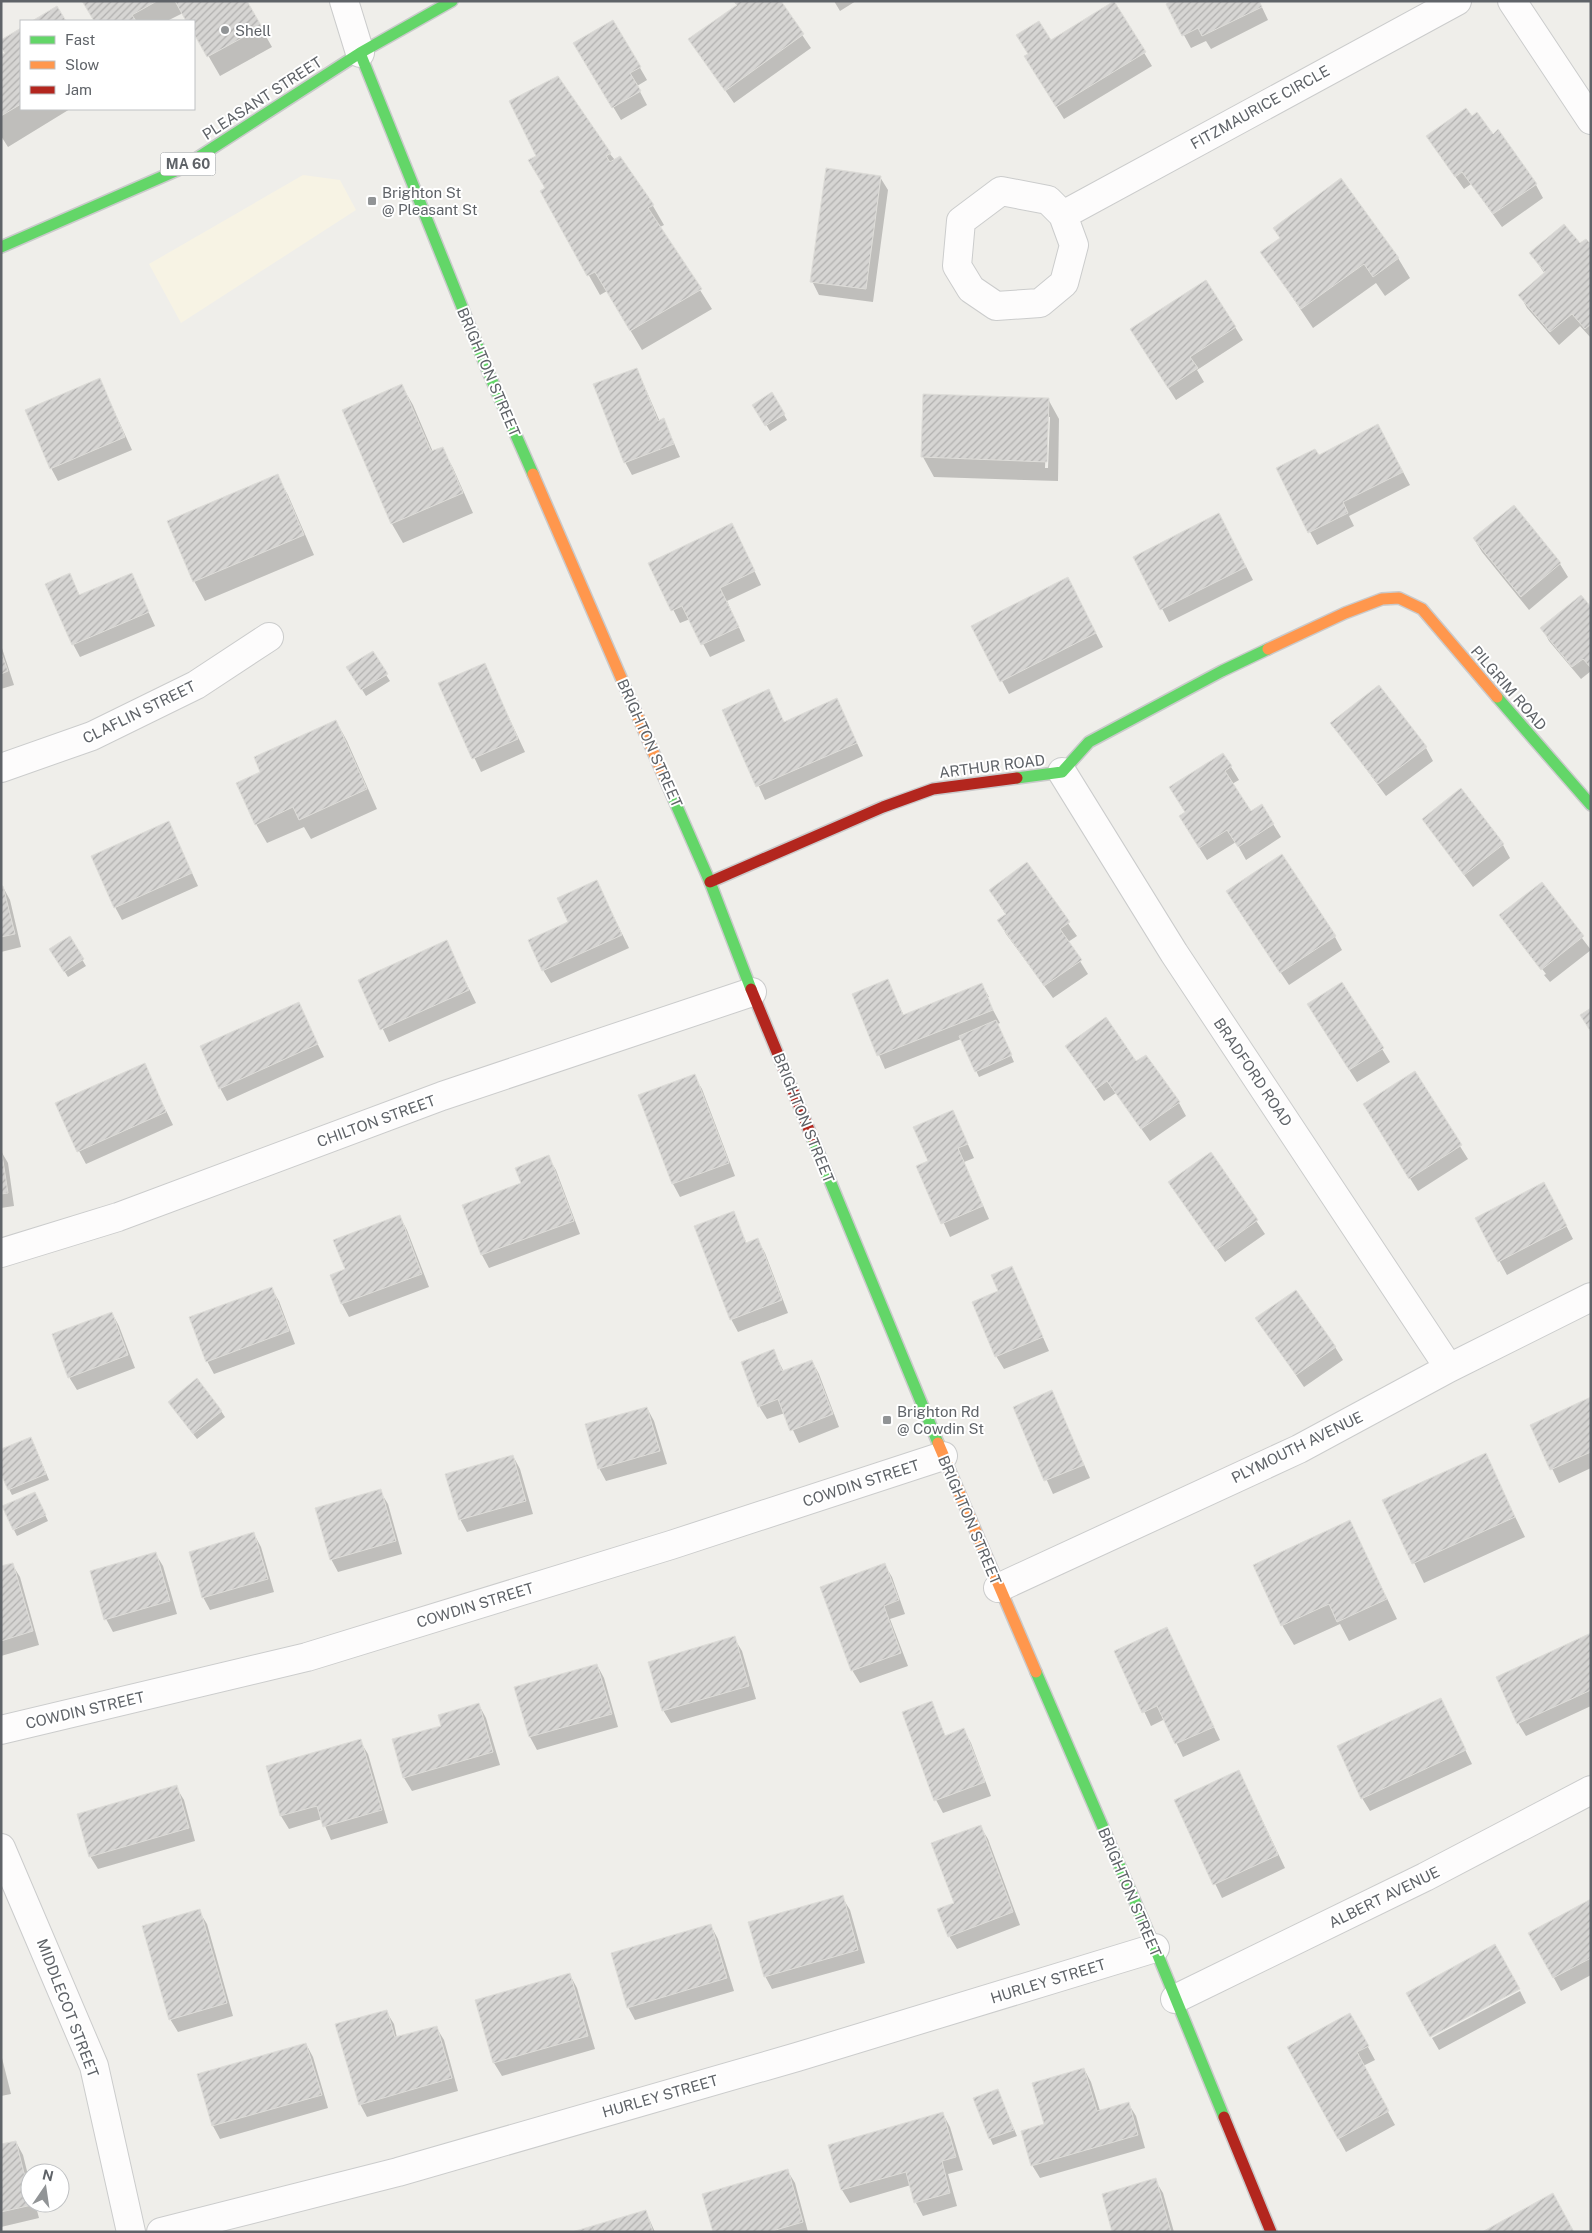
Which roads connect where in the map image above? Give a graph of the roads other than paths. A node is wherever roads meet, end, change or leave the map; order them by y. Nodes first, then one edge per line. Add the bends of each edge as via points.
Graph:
1 (344, 1) edge
2 (452, 1) edge
3 (1458, 1) edge
4 (1512, 1) edge
5 (360, 53) junction
6 (1591, 120) edge
7 (1063, 215) junction
8 (1, 247) edge
9 (1399, 598) joint
10 (269, 637) dead end
11 (1, 768) edge
12 (1062, 772) junction
13 (1591, 805) edge
14 (710, 882) junction
15 (752, 992) junction
16 (1, 1253) edge
17 (1591, 1297) edge
18 (1449, 1368) junction
19 (943, 1456) junction
20 (998, 1588) junction
21 (1, 1730) edge
22 (1591, 1790) edge
23 (1, 1848) edge
24 (1155, 1948) junction
25 (1174, 1999) junction
26 (131, 2232) edge
27 (161, 2232) edge
28 (1271, 2232) edge

1 - 5 street, BRIGHTON STREET
2 - 5 main road, PLEASANT STREET / MA 60
3 - 7 street, FITZMAURICE CIRCLE
4 - 6 street
5 - 8 main road, PLEASANT STREET / MA 60 via 180,169
5 - 14 main road, BRIGHTON STREET via 488,374
7 - 7 street via 1074,245 1064,283 1040,303 996,306 971,290 957,266 961,221 1001,191 1048,200
9 - 12 main road, ARTHUR ROAD via 1382,599 1345,613 1222,671 1089,742
9 - 13 main road, PILGRIM ROAD via 1422,609
10 - 11 street, CLAFLIN STREET via 196,685 92,736
12 - 14 main road, ARTHUR ROAD via 933,789 883,807
12 - 18 street, BRADFORD ROAD via 1174,953
14 - 15 main road, BRIGHTON STREET
15 - 16 street, CHILTON STREET via 442,1096 118,1217
15 - 19 main road, BRIGHTON STREET
17 - 18 street, PLYMOUTH AVENUE
18 - 20 street, PLYMOUTH AVENUE via 1299,1449
19 - 20 main road, BRIGHTON STREET
19 - 21 street, COWDIN STREET via 680,1542 307,1657
20 - 24 main road, BRIGHTON STREET
22 - 25 street, ALBERT AVENUE via 1425,1877
23 - 26 street, MIDDLECOT STREET via 94,2066
24 - 25 main road, BRIGHTON STREET
24 - 27 street, HURLEY STREET via 797,2057 398,2172
25 - 28 main road, BRIGHTON STREET

